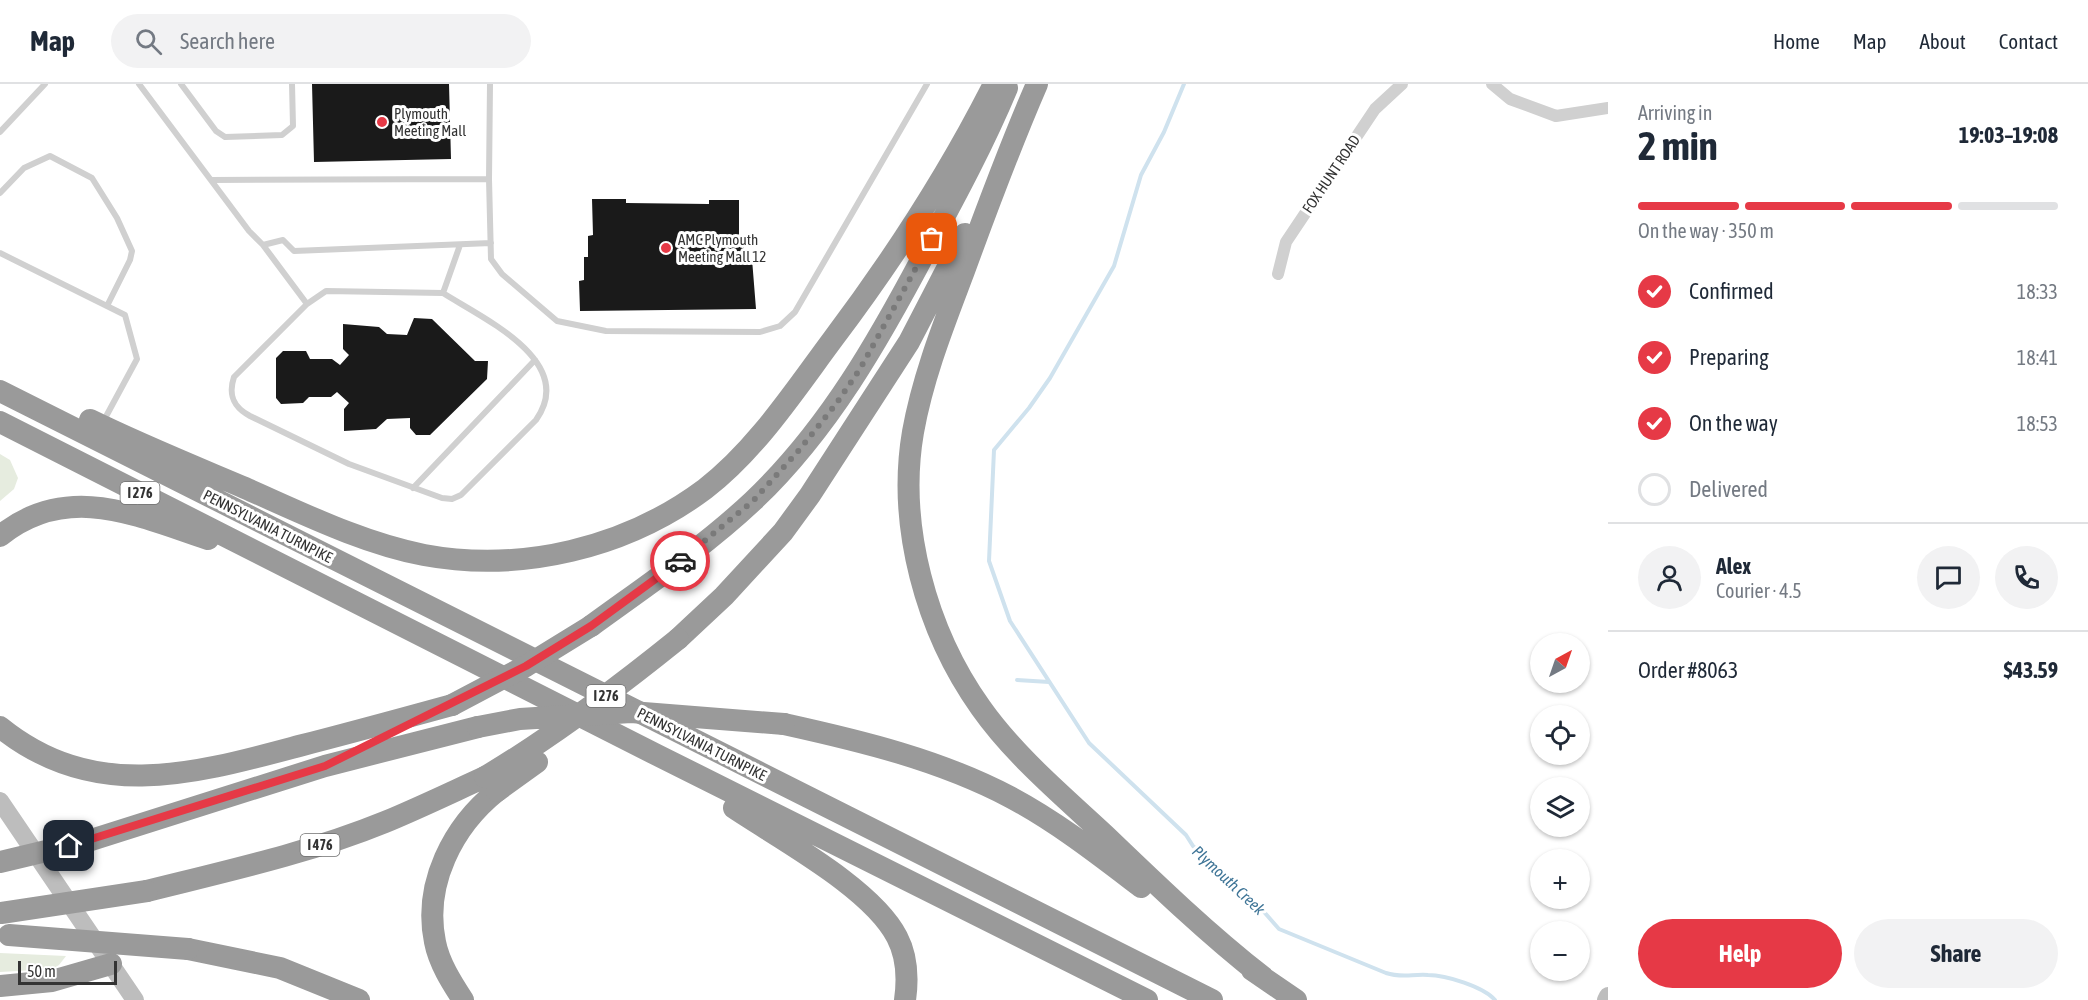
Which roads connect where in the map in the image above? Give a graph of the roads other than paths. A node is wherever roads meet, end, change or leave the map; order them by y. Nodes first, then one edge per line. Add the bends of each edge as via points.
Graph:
1 (45, 84) edge
2 (181, 84) edge
3 (292, 84) edge
4 (490, 84) edge
5 (927, 84) edge
6 (994, 84) edge
7 (1008, 84) edge
8 (1037, 84) edge
9 (1402, 84) edge
10 (1492, 84) edge
11 (143, 85) edge
12 (1608, 108) edge
13 (0, 132) edge
14 (1010, 146) junction
15 (489, 179) junction
16 (211, 180) junction
17 (0, 192) edge
18 (491, 243) junction
19 (263, 245) junction
20 (460, 245) junction
21 (0, 253) edge
22 (1278, 274) dead end
23 (443, 293) junction
24 (307, 304) junction
25 (108, 306) junction
26 (535, 360) junction
27 (0, 383) edge
28 (0, 391) edge
29 (0, 422) edge
30 (101, 426) junction
31 (413, 488) junction
32 (0, 536) edge
33 (280, 563) junction
34 (452, 705) junction
35 (0, 727) edge
36 (658, 756) junction
37 (325, 766) junction
38 (491, 784) junction
39 (0, 801) edge
40 (0, 862) edge
41 (3, 924) edge
42 (111, 964) junction
43 (1263, 977) junction
44 (0, 986) edge
45 (1608, 996) edge
46 (135, 1000) edge
47 (359, 1000) edge
48 (464, 1000) edge
49 (905, 1000) edge
50 (1147, 1000) edge
51 (1212, 1000) edge
52 (1296, 1000) edge
53 (1606, 1000) edge

1 - 13 lane
2 - 3 lane via 216,131 225,136 282,135 293,126
4 - 15 lane
5 - 18 lane via 811,288 780,326 760,332 606,331 557,321 502,274 491,259
6 - 30 highway via 922,214 786,402 706,488 624,536 551,555 503,560 424,555 376,542 310,516
7 - 34 highway, bridge via 986,137 860,369 800,449 753,501 671,568 591,626
8 - 14 highway
9 - 22 street, FOX HUNT ROAD via 1375,109 1286,242
10 - 12 street via 1510,99 1556,116
11 - 16 lane
14 - 38 highway, bridge via 909,342 783,532 724,596 602,714
14 - 43 highway via 932,358 913,432 912,522 927,597 956,667 996,728 1147,876
15 - 16 lane
15 - 18 lane
16 - 19 lane
17 - 25 lane via 24,168 50,156 92,178 132,251
18 - 20 lane
19 - 20 lane via 283,240 294,251
19 - 24 lane
20 - 23 lane
21 - 25 lane
23 - 24 lane via 326,291
23 - 26 lane via 521,342
24 - 31 lane via 234,377 230,390 234,402 242,412 349,464
25 - 30 lane via 125,315 137,359
26 - 31 lane
26 - 31 lane via 547,387 543,411 536,420 461,495 442,498
27 - 30 highway via 41,396
28 - 51 highway, PENNSYLVANIA TURNPIKE / I 276
29 - 33 highway, PENNSYLVANIA TURNPIKE / I 276
32 - 33 highway via 42,511 91,507 140,517
33 - 36 highway, PENNSYLVANIA TURNPIKE / I 276
34 - 35 highway via 216,769 170,776 127,777 90,772 31,748
34 - 37 highway
36 - 49 highway via 849,885 868,902 887,921 903,953 907,974
36 - 50 highway, PENNSYLVANIA TURNPIKE / I 276
37 - 40 highway, bridge via 88,841
37 - 43 highway, bridge via 520,719 631,712 784,724 858,740 951,771 1010,797 1088,847
38 - 41 highway, I 476, bridge via 250,866
38 - 48 highway via 452,842 434,900 435,943 444,968
39 - 42 main road
41 - 47 highway, bridge via 188,949 280,968
42 - 44 highway via 52,981
42 - 46 main road
43 - 52 highway
45 - 53 main road

